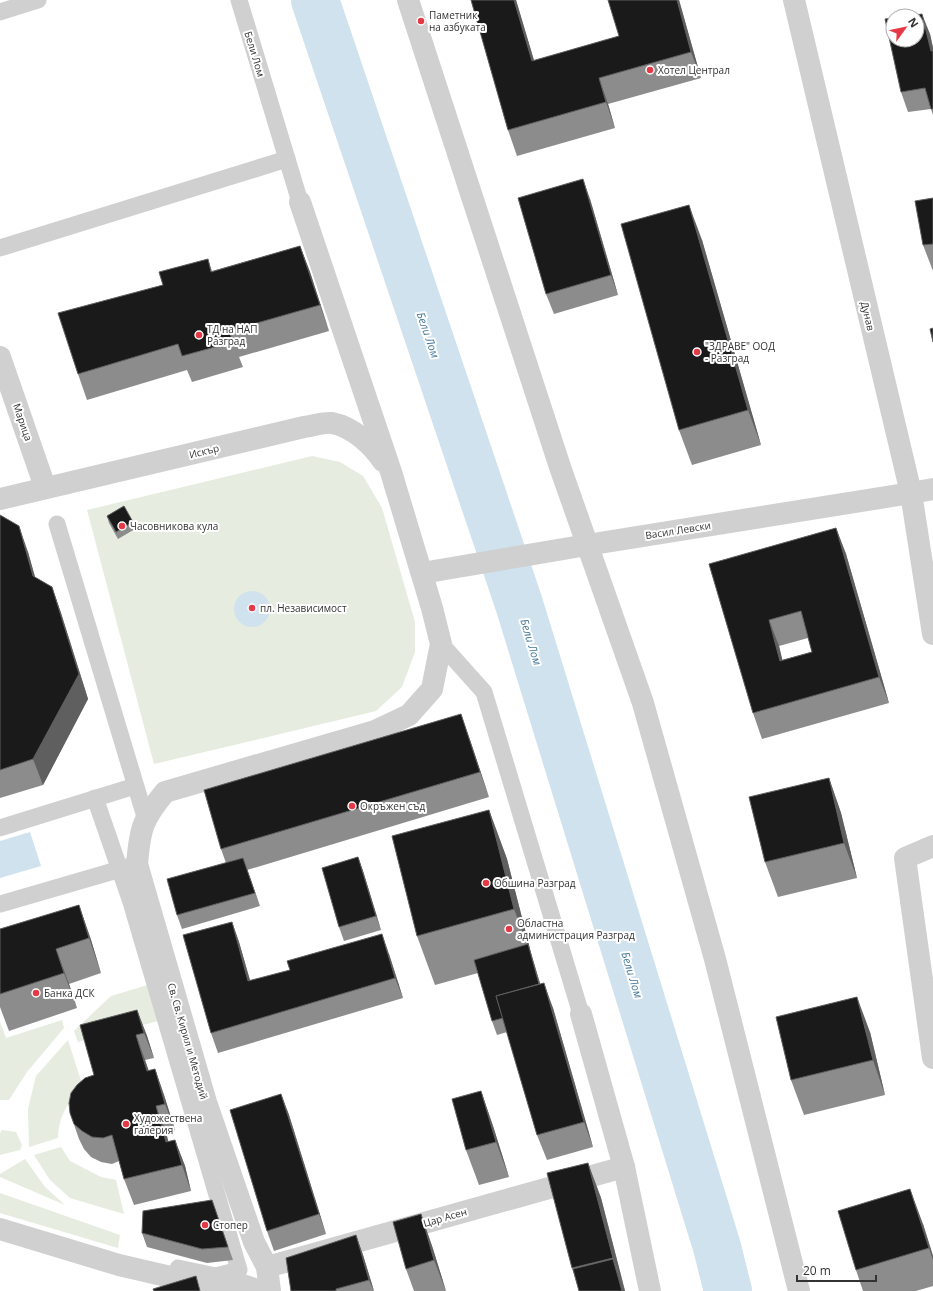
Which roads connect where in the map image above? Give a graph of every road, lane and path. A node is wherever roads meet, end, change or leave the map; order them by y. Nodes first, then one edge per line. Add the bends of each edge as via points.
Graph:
1 (38, 0) edge
2 (239, 0) edge
3 (408, 0) edge
4 (794, 0) edge
5 (0, 12) edge
6 (287, 159) junction
7 (300, 202) joint
8 (0, 248) edge
9 (0, 357) edge
10 (391, 472) junction
11 (45, 487) junction
12 (933, 489) edge
13 (911, 493) junction
14 (0, 498) edge
15 (57, 524) dead end
16 (588, 545) junction
17 (422, 573) junction
18 (933, 634) edge
19 (441, 644) junction
20 (135, 786) junction
21 (95, 798) junction
22 (148, 815) junction
23 (0, 828) edge
24 (933, 846) edge
25 (129, 867) junction
26 (0, 904) edge
27 (581, 1014) joint
28 (933, 1058) edge
29 (624, 1167) junction
30 (0, 1229) edge
31 (267, 1267) junction
32 (178, 1268) dead end
33 (260, 1291) edge
34 (270, 1291) edge
35 (650, 1291) edge
36 (799, 1291) edge

1 - 5 street
2 - 6 street, Бели Лом
3 - 16 street via 560,467
4 - 13 street, Дунав
6 - 7 street, Бели Лом
6 - 8 street
7 - 10 street, Бели Лом
9 - 11 street, Марица
10 - 11 street, Искър via 376,450 357,434 332,423 304,427 128,470
10 - 17 street, Бели Лом
11 - 14 street, Искър
12 - 13 street, Васил Левски
13 - 16 street, Васил Левски
13 - 18 street, Дунав
15 - 20 street
16 - 17 street, Васил Левски
16 - 36 street via 649,726 715,959
17 - 19 street, Бели Лом
19 - 22 street, Св. Св. Кирил и Методий via 432,689 409,715 375,731 165,792
19 - 27 street, Бели Лом via 484,692
20 - 21 street
20 - 22 street
21 - 23 street
21 - 25 street
22 - 25 street, Св. Св. Кирил и Методий
24 - 28 street via 905,858
25 - 26 street
25 - 31 street, Св. Св. Кирил и Методий via 254,1242
25 - 32 street via 239,1270 216,1276
27 - 29 street, Бели Лом
29 - 31 street, Цар Асен
29 - 35 street, Бели Лом
30 - 33 street via 119,1265 205,1285 243,1285
31 - 34 street, Св. Св. Кирил и Методий

